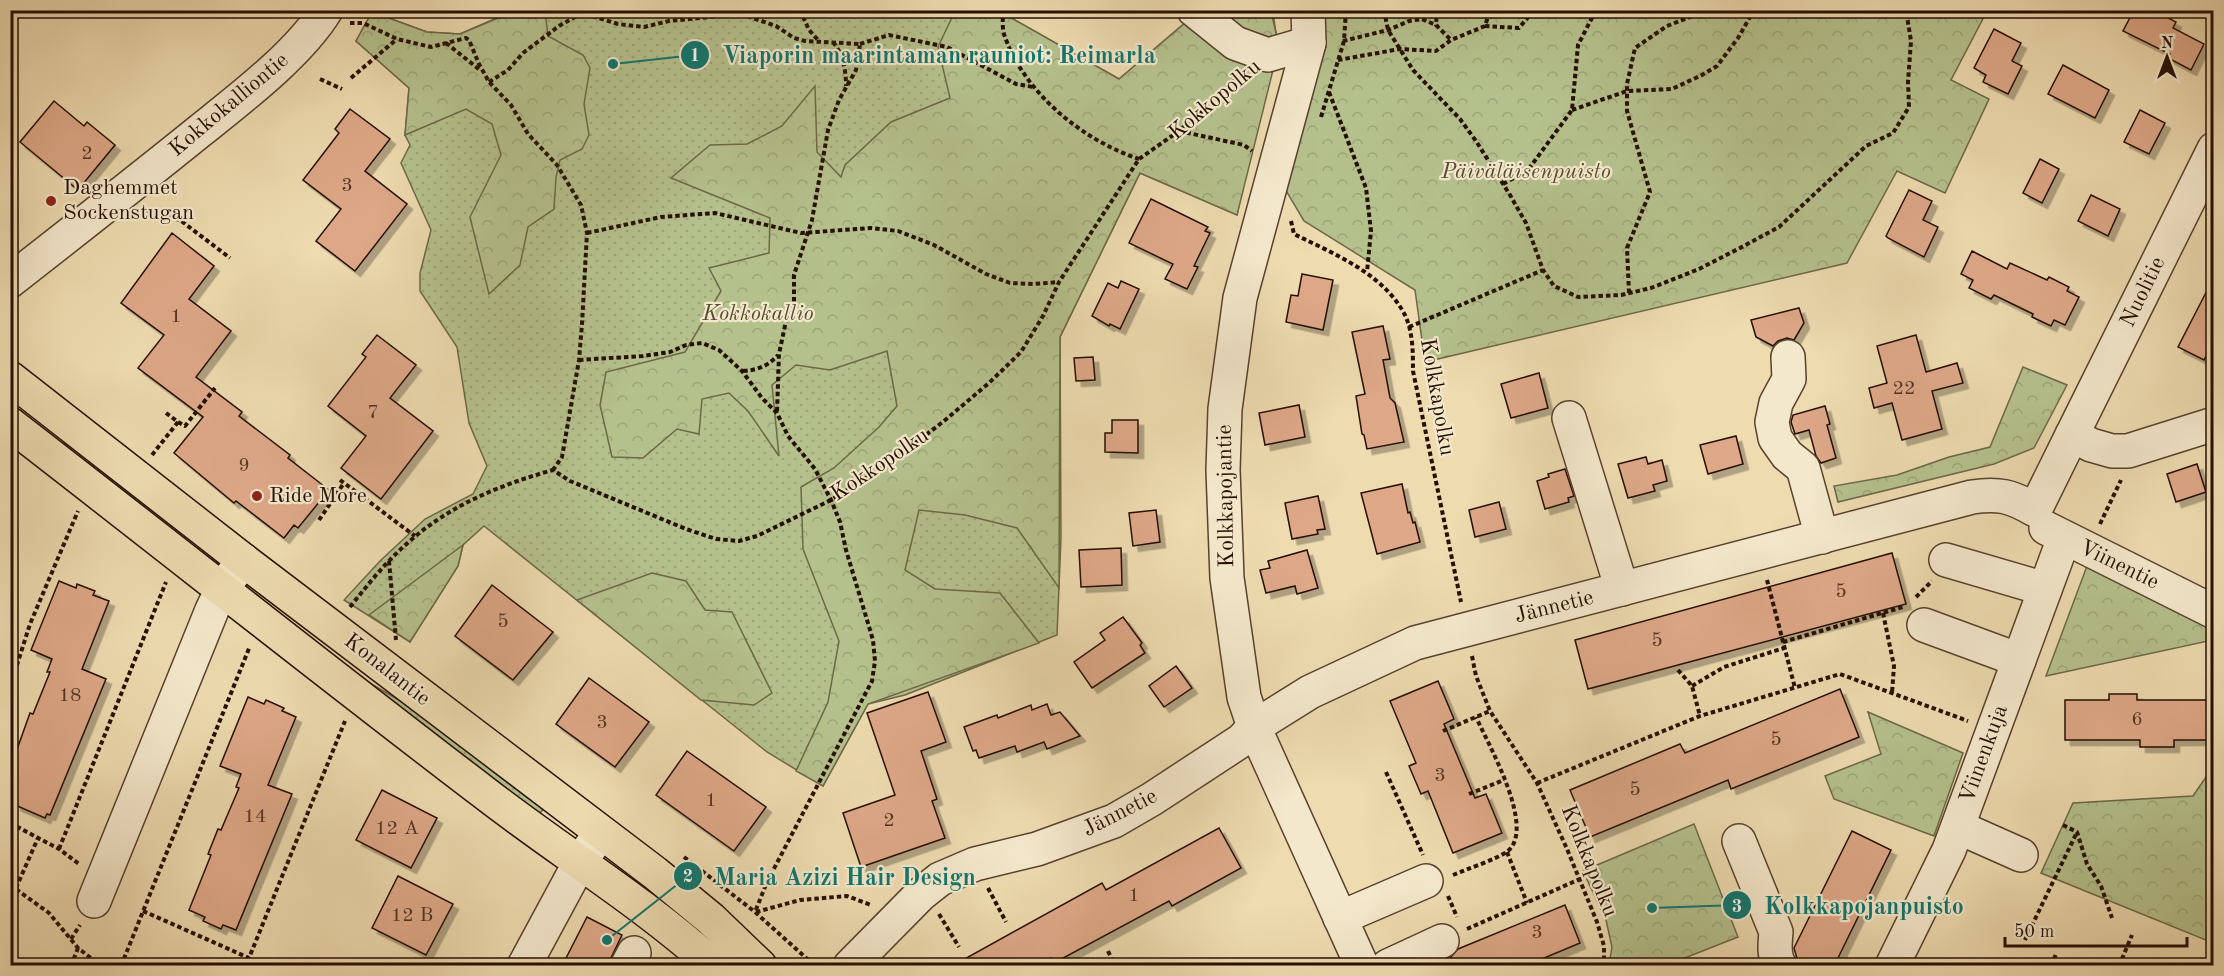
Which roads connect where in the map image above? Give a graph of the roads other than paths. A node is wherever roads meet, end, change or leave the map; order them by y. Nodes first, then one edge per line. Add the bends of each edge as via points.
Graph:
1 (326, 10) edge
2 (1194, 10) edge
3 (1308, 10) edge
4 (1309, 43) junction
5 (2214, 149) edge
6 (10, 281) edge
7 (1788, 357) dead end
8 (10, 378) edge
9 (1569, 418) dead end
10 (10, 424) edge
11 (2214, 424) edge
12 (2072, 435) junction
13 (2035, 510) junction
14 (1822, 537) junction
15 (2064, 538) junction
16 (243, 560) junction
17 (1946, 560) road end
18 (1622, 589) junction
19 (2045, 589) junction
20 (221, 591) junction
21 (2214, 612) edge
22 (1923, 625) dead end
23 (2019, 660) junction
24 (1254, 727) junction
25 (1958, 827) junction
26 (600, 833) junction
27 (1739, 841) dead end
28 (2021, 855) dead end
29 (579, 864) junction
30 (1426, 881) road end
31 (98, 892) road end
32 (889, 911) junction
33 (1341, 918) junction
34 (1442, 941) road end
35 (524, 966) edge
36 (714, 966) edge
37 (760, 966) edge
38 (850, 966) edge
39 (881, 966) edge
40 (1362, 966) edge
41 (1388, 966) edge
42 (1780, 966) edge
43 (1892, 966) edge

1 - 6 street, Kokkokalliontie via 301,43 233,104
2 - 4 street, Kokkopolku via 1236,43 1268,55
3 - 4 street, Kolkkapojantie
4 - 24 street, Kolkkapojantie via 1240,298 1226,409 1223,470 1227,579 1244,697
5 - 12 street, Nuolitie
7 - 14 street via 1789,379 1776,403 1772,422 1775,438 1803,468
8 - 16 main road, Konalantie
9 - 18 street
10 - 20 main road, Konalantie
11 - 12 street via 2133,450 2112,451
12 - 13 street
13 - 14 street, Jännetie via 2016,499 1988,495
13 - 15 street, Viinentie via 2038,522
14 - 18 street, Jännetie
15 - 19 street, Viinenkuja
15 - 21 street, Viinentie
16 - 20 street
16 - 26 main road, Konalantie
17 - 19 street
18 - 24 street, Jännetie via 1415,643 1310,692
19 - 23 street, Viinenkuja
20 - 29 main road, Konalantie
20 - 31 street
22 - 23 street
23 - 25 street, Viinenkuja
24 - 32 street, Jännetie via 1242,740 1114,821 1036,849 975,864 940,879
24 - 33 street, Kolkkapojantie
25 - 28 street
25 - 43 street, Viinenkuja
26 - 29 street
26 - 37 main road, Konalantie via 711,919
27 - 42 street via 1776,932
29 - 35 street
29 - 36 main road, Konalantie
30 - 33 street
32 - 38 street, Jännetie
32 - 39 street, Jännetie
33 - 40 street, Kolkkapojantie
34 - 41 street

